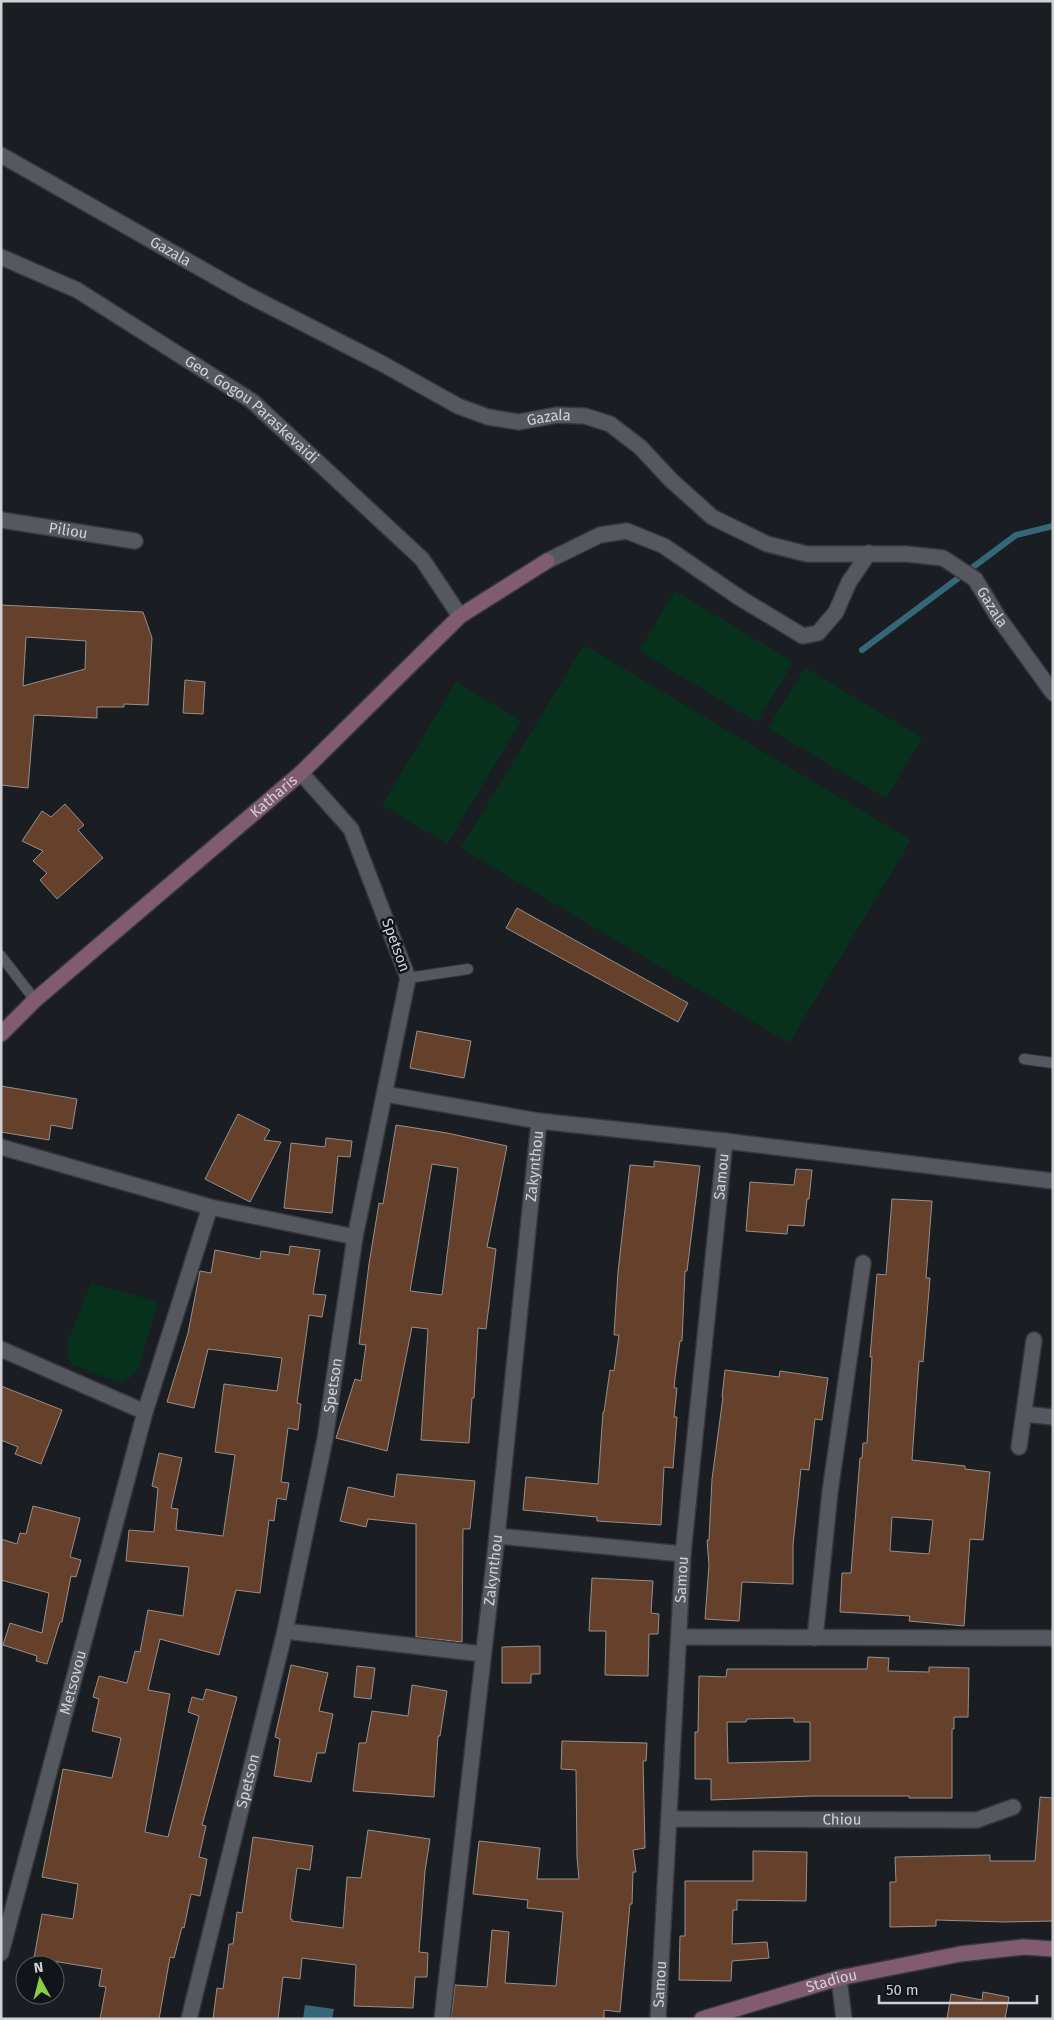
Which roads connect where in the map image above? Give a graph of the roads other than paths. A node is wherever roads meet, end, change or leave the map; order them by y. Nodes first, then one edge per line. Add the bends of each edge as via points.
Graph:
1 (1, 155) edge
2 (1, 257) edge
3 (1, 520) edge
4 (135, 541) dead end
5 (869, 553) junction
6 (460, 616) junction
7 (1053, 693) edge
8 (301, 773) junction
9 (1, 956) edge
10 (468, 969) dead end
11 (408, 978) junction
12 (35, 1000) junction
13 (1, 1034) edge
14 (1024, 1059) dead end
15 (1053, 1063) edge
16 (385, 1094) junction
17 (539, 1121) junction
18 (725, 1141) junction
19 (1, 1147) edge
20 (1053, 1181) edge
21 (210, 1208) junction
22 (355, 1237) junction
23 (864, 1263) dead end
24 (1034, 1340) dead end
25 (1, 1349) edge
26 (145, 1412) junction
27 (1024, 1414) junction
28 (1053, 1417) edge
29 (1019, 1447) dead end
30 (497, 1536) junction
31 (683, 1554) junction
32 (286, 1631) junction
33 (679, 1637) junction
34 (815, 1638) junction
35 (1053, 1638) edge
36 (483, 1654) junction
37 (1013, 1807) dead end
38 (670, 1820) junction
39 (5, 1929) edge
40 (1053, 1949) edge
41 (1, 1953) edge
42 (839, 1978) junction
43 (189, 2019) edge
44 (442, 2019) edge
45 (658, 2019) edge
46 (702, 2019) edge
47 (844, 2019) edge

1 - 5 street, Gazala via 244,293 458,406 488,417 519,422 557,415 585,416 610,424 640,447 712,517 767,544 807,554
2 - 6 street, Geo. Gogou Paraskevaidi via 77,290 252,401 422,559
3 - 4 street, Piliou
5 - 6 street, Katharis via 848,582 836,612 818,633 804,636 740,598 664,546 627,531 600,535 546,561
5 - 7 street, Gazala via 943,558 975,579
6 - 8 street, Katharis
8 - 11 street, Spetson via 351,829
8 - 12 street, Katharis
9 - 12 lane
10 - 11 lane
11 - 16 street, Spetson
12 - 13 street, Katharis
14 - 15 lane
16 - 17 street
16 - 22 street, Spetson
17 - 18 street
17 - 30 street, Zakynthou
18 - 20 street
18 - 31 street, Samou
19 - 21 street
21 - 22 street
21 - 26 street, Metsovou
22 - 32 street, Spetson via 325,1439
23 - 34 street via 830,1492
24 - 27 street
25 - 26 street
26 - 39 street, Metsovou
27 - 28 street
27 - 29 street
30 - 31 street
30 - 36 street, Zakynthou
31 - 33 street, Samou
32 - 36 street
32 - 43 street, Spetson
33 - 34 street
33 - 38 street, Samou
34 - 35 street
36 - 44 street, Zakynthou
37 - 38 street, Chiou via 978,1820
38 - 45 street, Samou
39 - 41 street, Metsovou
40 - 42 street, Stadiou via 1024,1947 960,1954
42 - 46 street, Stadiou
42 - 47 street

